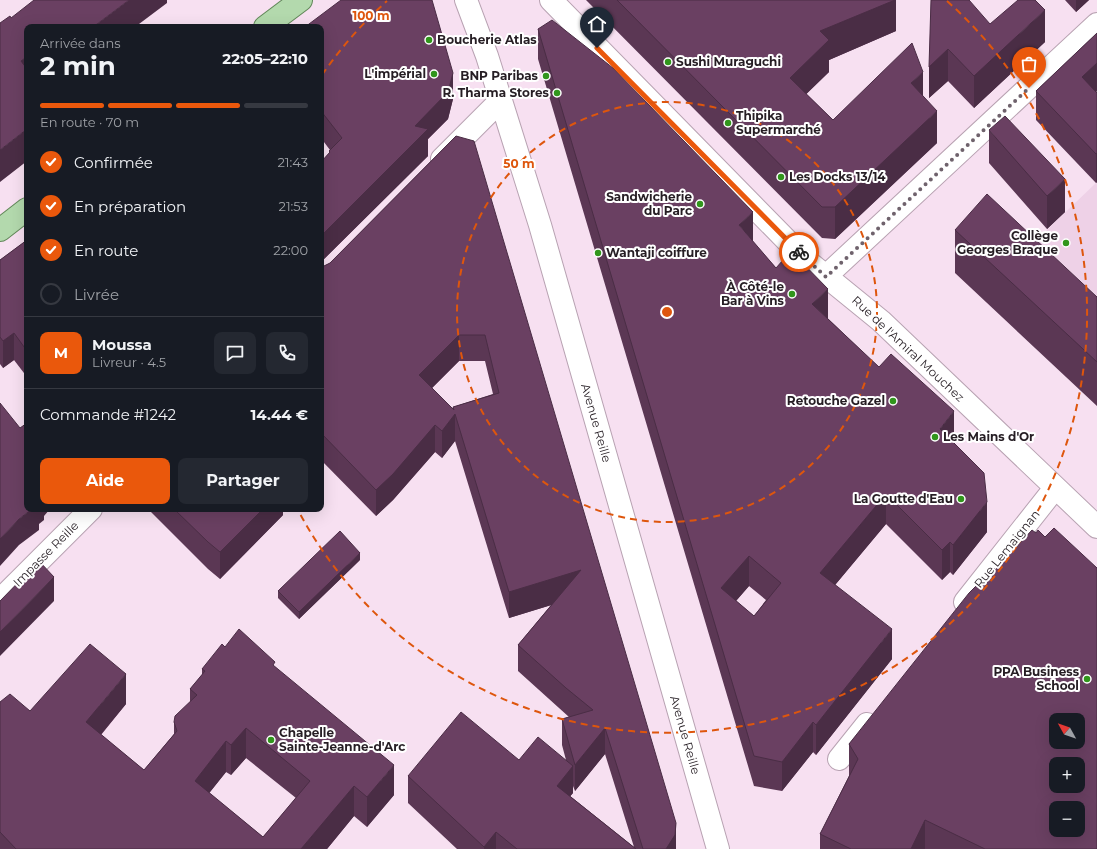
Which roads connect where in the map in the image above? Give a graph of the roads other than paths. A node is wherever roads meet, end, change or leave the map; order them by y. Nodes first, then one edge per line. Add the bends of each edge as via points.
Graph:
1 (301, 0) edge
2 (466, 0) edge
3 (550, 0) edge
4 (269, 24) edge
5 (1097, 24) edge
6 (501, 100) junction
7 (427, 174) edge
8 (24, 211) edge
9 (0, 230) edge
10 (826, 277) junction
11 (1055, 488) junction
12 (88, 512) edge
13 (1097, 528) edge
14 (0, 600) edge
15 (953, 617) edge
16 (879, 710) edge
17 (840, 759) dead end
18 (718, 849) edge

1 - 4 main road
2 - 6 street, Avenue Reille
3 - 10 street, Rue de l'Amiral Mouchez via 806,260
5 - 10 street
6 - 7 street
6 - 18 street, Avenue Reille via 540,225
8 - 9 main road
10 - 11 street, Rue de l'Amiral Mouchez via 881,322
11 - 13 street, Rue de l'Amiral Mouchez
11 - 15 street, Rue Lemaignan
12 - 14 street, Impasse Reille
16 - 17 street

